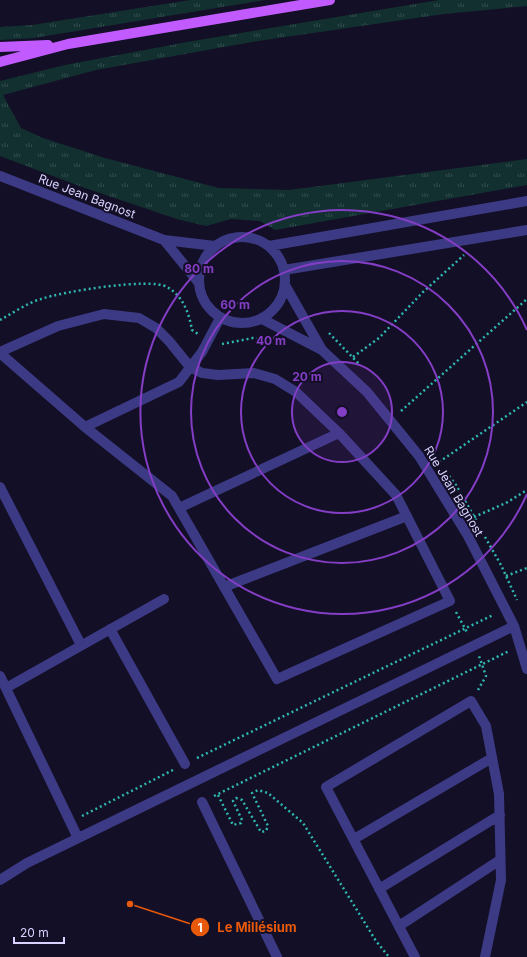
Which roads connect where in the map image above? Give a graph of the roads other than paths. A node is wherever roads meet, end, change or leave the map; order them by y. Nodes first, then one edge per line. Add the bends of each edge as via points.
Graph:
1 (330, 0) edge
2 (68, 44) junction
3 (0, 47) edge
4 (0, 62) edge
5 (0, 176) edge
6 (527, 201) edge
7 (527, 230) edge
8 (164, 240) junction
9 (216, 246) junction
10 (269, 246) junction
11 (284, 270) junction
12 (199, 283) junction
13 (285, 285) junction
14 (220, 318) junction
15 (262, 319) junction
16 (322, 350) junction
17 (0, 352) edge
18 (190, 367) junction
19 (84, 427) junction
20 (339, 433) junction
21 (0, 487) edge
22 (179, 508) junction
23 (407, 516) junction
24 (224, 587) junction
25 (164, 599) dead end
26 (514, 626) junction
27 (110, 629) junction
28 (82, 645) junction
29 (527, 669) edge
30 (0, 676) edge
31 (6, 688) junction
32 (492, 758) junction
33 (185, 764) road end
34 (202, 802) dead end
35 (500, 815) junction
36 (78, 838) junction
37 (354, 839) junction
38 (500, 860) junction
39 (0, 880) edge
40 (379, 889) junction
41 (399, 926) junction
42 (277, 957) edge
43 (415, 957) edge
44 (485, 957) edge

1 - 2 main road
2 - 3 main road
2 - 4 main road
5 - 8 street, Rue Jean Bagnost
6 - 10 street
7 - 11 street
8 - 9 street, Rue Jean Bagnost
8 - 12 street, Rue Jean Bagnost
9 - 10 street, Rue Jean Bagnost via 228,239 242,237 257,239
9 - 12 street, Rue Jean Bagnost via 203,262
10 - 11 street, Rue Jean Bagnost via 279,257
11 - 13 street, Rue Jean Bagnost
12 - 14 street, Rue Jean Bagnost via 202,297 209,309
13 - 15 street, Rue Jean Bagnost via 282,299
13 - 16 street, Rue Jean Bagnost
14 - 15 street via 234,323
14 - 18 street via 202,352
15 - 16 street, Rue Jean Bagnost
16 - 26 street, Rue Jean Bagnost via 367,392 419,456 468,536
17 - 18 street via 58,326 104,314 139,318 156,328
17 - 19 street
18 - 19 street via 179,382
18 - 20 street via 202,373 254,373 275,379 296,392
19 - 22 street via 172,496
20 - 22 street
20 - 23 street via 396,496
21 - 28 street
22 - 24 street
23 - 24 street
23 - 24 street via 450,601 277,679
25 - 27 street
26 - 29 street, Rue Jean Bagnost
26 - 36 street
27 - 28 street
27 - 33 street
28 - 31 street
30 - 31 street
31 - 36 street
32 - 35 street
32 - 37 street
32 - 37 street via 486,726 471,701 326,787
34 - 42 street
35 - 38 street
35 - 40 street
36 - 39 street via 27,863
37 - 40 street
38 - 41 street
38 - 44 street via 501,880
40 - 41 street
41 - 43 street

